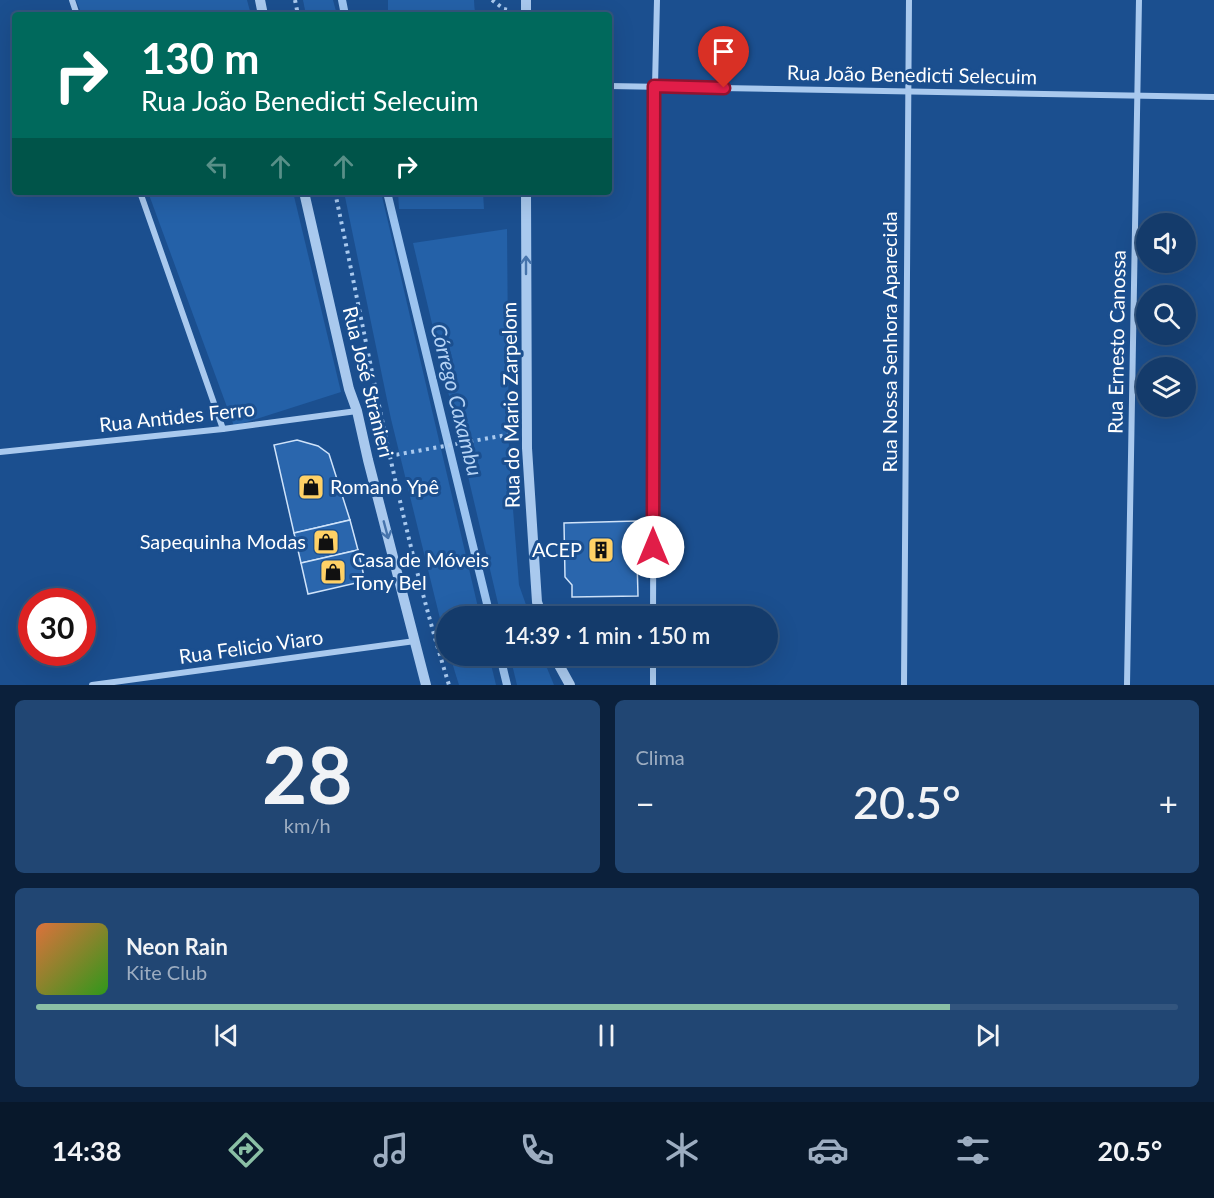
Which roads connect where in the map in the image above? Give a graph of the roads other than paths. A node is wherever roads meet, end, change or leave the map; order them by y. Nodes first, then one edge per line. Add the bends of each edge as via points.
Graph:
1 (657, 0) edge
2 (909, 0) edge
3 (1139, 0) edge
4 (612, 86) edge
5 (654, 86) junction
6 (908, 91) junction
7 (1138, 95) junction
8 (1214, 97) edge
9 (141, 195) edge
10 (305, 195) edge
11 (526, 195) edge
12 (357, 411) junction
13 (223, 429) junction
14 (0, 452) edge
15 (538, 606) edge
16 (653, 606) edge
17 (415, 641) junction
18 (560, 666) edge
19 (653, 666) edge
20 (92, 685) edge
21 (426, 685) edge
22 (570, 685) edge
23 (653, 685) edge
24 (904, 685) edge
25 (1127, 685) edge

1 - 5 street
2 - 6 street, Rua Nossa Senhora Aparecida
3 - 7 street, Rua Ernesto Canossa
4 - 5 street, Rua João Benedicti Selecuim
5 - 6 street, Rua João Benedicti Selecuim
5 - 16 street
6 - 7 street, Rua João Benedicti Selecuim
6 - 24 street, Rua Nossa Senhora Aparecida
7 - 8 street, Rua João Benedicti Selecuim
7 - 25 street, Rua Ernesto Canossa
9 - 13 street
10 - 12 street, Rua José Stranieri
15 -> 11 street, Rua do Mario Zarpelom via 527,431
12 - 13 street, Rua Antides Ferro
12 -> 17 street, Rua José Stranieri
13 - 14 street, Rua Antides Ferro
17 - 20 street, Rua Felicio Viaro
17 - 21 street, Rua José Stranieri
18 - 22 street
19 - 23 street

